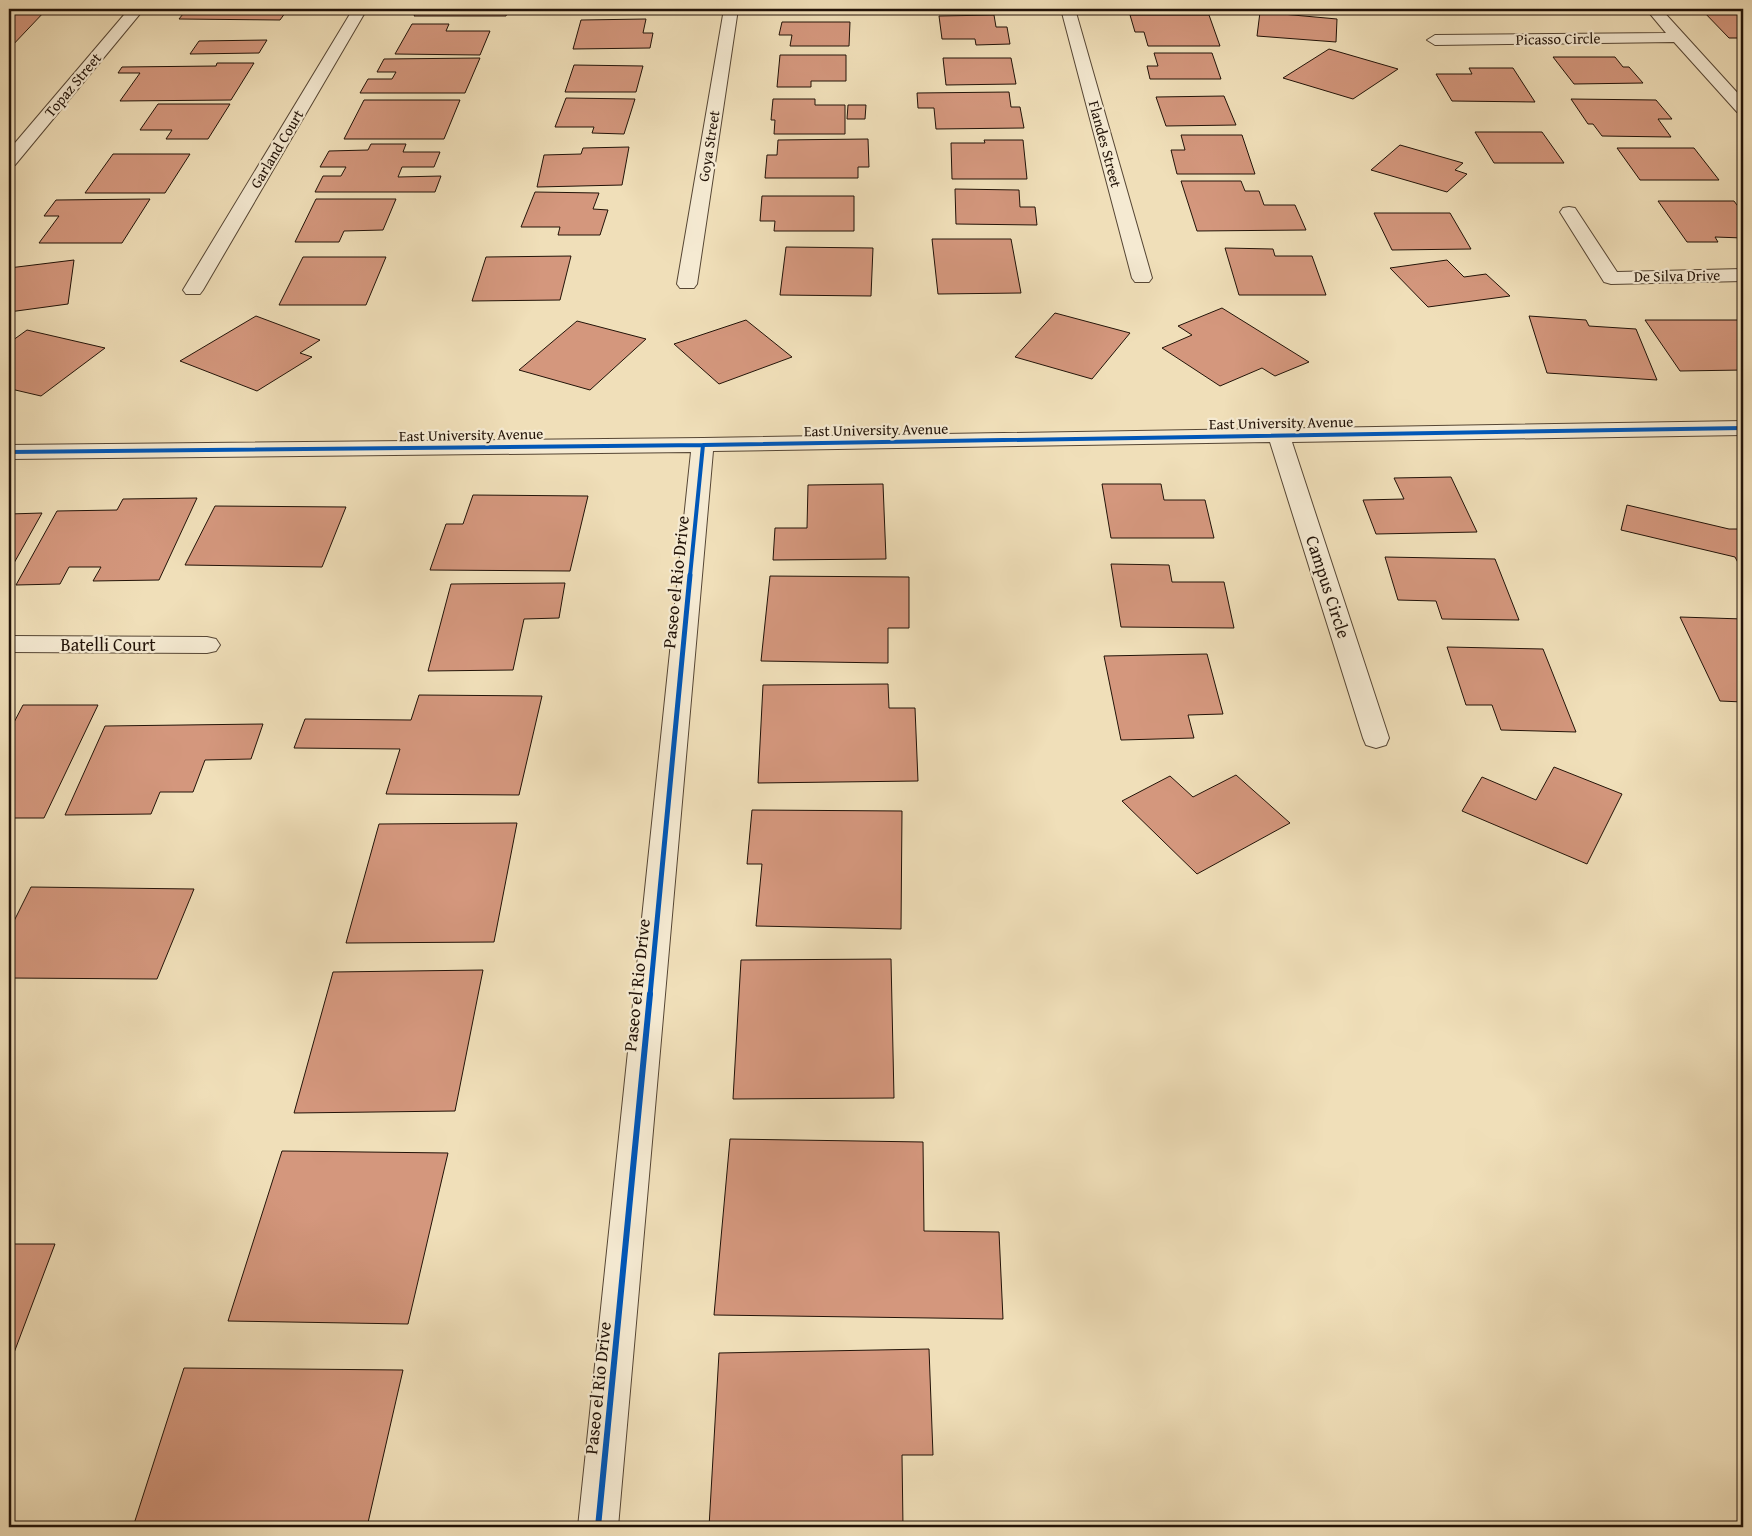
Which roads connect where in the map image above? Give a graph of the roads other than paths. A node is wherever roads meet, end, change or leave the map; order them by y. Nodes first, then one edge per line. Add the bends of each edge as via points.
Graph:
1 (137, 9) edge
2 (360, 9) edge
3 (731, 9) edge
4 (1068, 9) edge
5 (1653, 9) edge
6 (1680, 37) junction
7 (1436, 40) dead end
8 (1743, 109) edge
9 (9, 161) edge
10 (1569, 212) dead end
11 (1743, 275) edge
12 (1142, 278) dead end
13 (686, 284) dead end
14 (193, 290) dead end
15 (1743, 428) edge
16 (1279, 436) junction
17 (703, 445) junction
18 (9, 452) edge
19 (9, 644) edge
20 (207, 645) dead end
21 (1376, 738) dead end
22 (598, 1527) edge

1 - 9 street, Topaz Street
2 - 14 street, Garland Court
3 - 13 street, Goya Street
4 - 12 street, Flandes Street
5 - 6 street
6 - 7 street, Picasso Circle
6 - 8 street
10 - 11 street, De Silva Drive via 1611,278
15 - 16 street, East University Avenue
16 - 17 street, East University Avenue
16 - 21 street, Campus Circle
17 - 18 street, East University Avenue
17 - 22 street, Paseo el Rio Drive
19 - 20 street, Batelli Court

